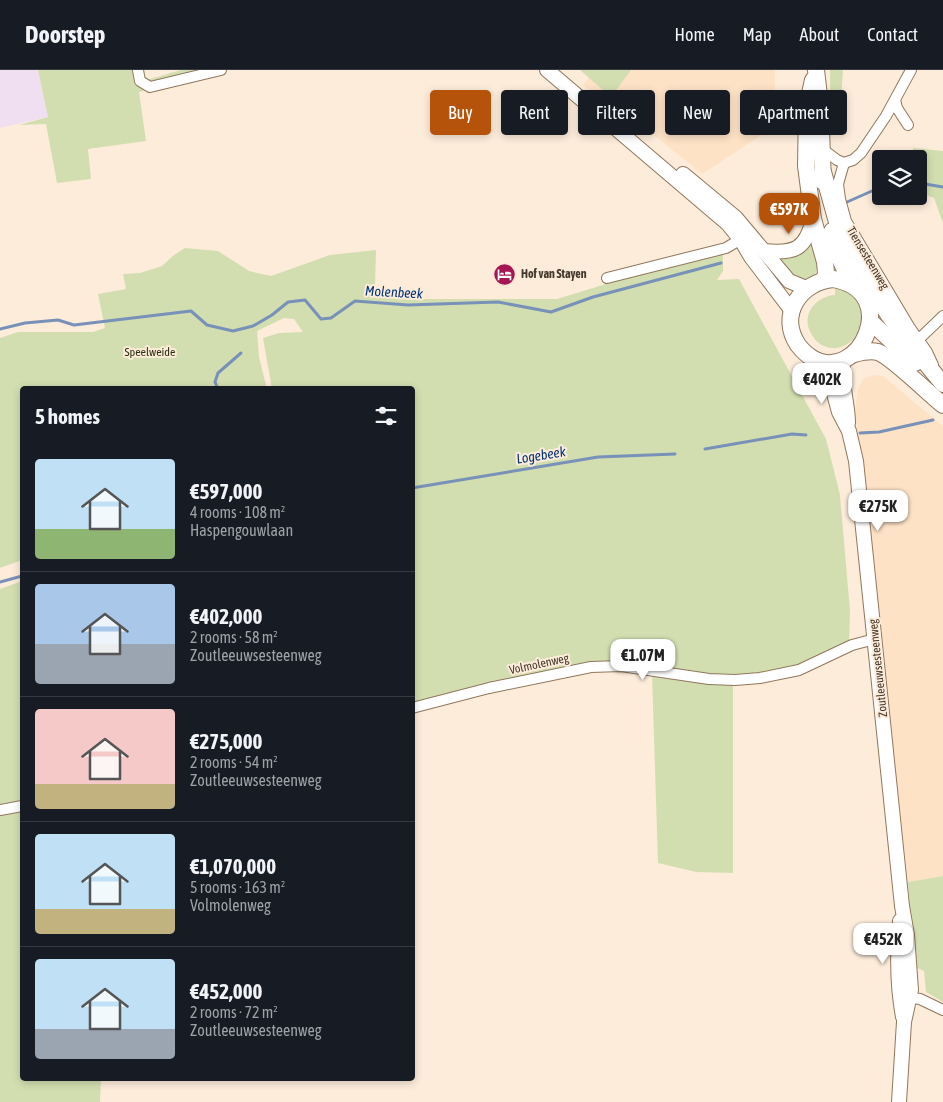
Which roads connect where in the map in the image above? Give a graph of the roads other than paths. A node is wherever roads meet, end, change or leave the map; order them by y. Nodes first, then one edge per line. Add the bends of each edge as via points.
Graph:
1 (138, 70) edge
2 (221, 70) edge
3 (547, 70) edge
4 (816, 70) edge
5 (911, 70) edge
6 (895, 100) junction
7 (908, 125) dead end
8 (820, 148) junction
9 (844, 163) junction
10 (823, 172) junction
11 (813, 219) junction
12 (745, 237) junction
13 (764, 251) junction
14 (607, 278) dead end
15 (824, 280) junction
16 (850, 284) junction
17 (806, 288) junction
18 (792, 311) junction
19 (943, 316) edge
20 (871, 322) junction
21 (919, 339) junction
22 (849, 357) junction
23 (821, 363) junction
24 (940, 380) edge
25 (943, 405) edge
26 (848, 431) junction
27 (875, 640) junction
28 (415, 707) edge
29 (20, 806) edge
30 (0, 810) edge
31 (905, 998) junction
32 (943, 1010) edge
33 (899, 1102) edge

1 - 2 street via 140,81 150,86
3 - 12 street via 596,111 626,127 722,205
4 - 8 main road
4 - 11 main road via 807,107 805,146
5 - 6 street
6 - 7 street
6 - 9 street via 861,153
8 - 9 street
8 - 10 main road
9 - 21 street, Tiensesteenweg via 838,184 846,221
10 - 16 main road via 823,195 829,221
10 - 24 main road via 837,222 854,258 888,314
11 - 13 street via 810,234 796,248 784,252
11 - 15 main road via 825,262
12 - 13 street
12 - 14 street via 726,248
12 - 18 street via 751,257
13 - 17 street via 789,282
15 - 16 main road
15 - 17 main road
16 - 20 main road via 865,296
17 - 18 main road
18 - 23 main road via 792,333 799,346
19 - 21 street
20 - 22 main road via 862,342
20 - 24 main road
21 - 24 street, Tiensesteenweg
22 - 23 main road via 836,363
22 - 25 main road via 864,351 878,352
22 - 26 street, Zoutleeuwsesteenweg via 842,382 848,410
23 - 26 street, Zoutleeuwsesteenweg via 828,372
26 - 27 street, Zoutleeuwsesteenweg via 856,461
27 - 28 street, Volmolenweg via 852,645 799,670 767,677 735,680 621,666 591,667
27 - 31 street, Zoutleeuwsesteenweg via 911,977
29 - 30 street
31 - 32 street via 920,999
31 - 33 street, Zoutleeuwsesteenweg

